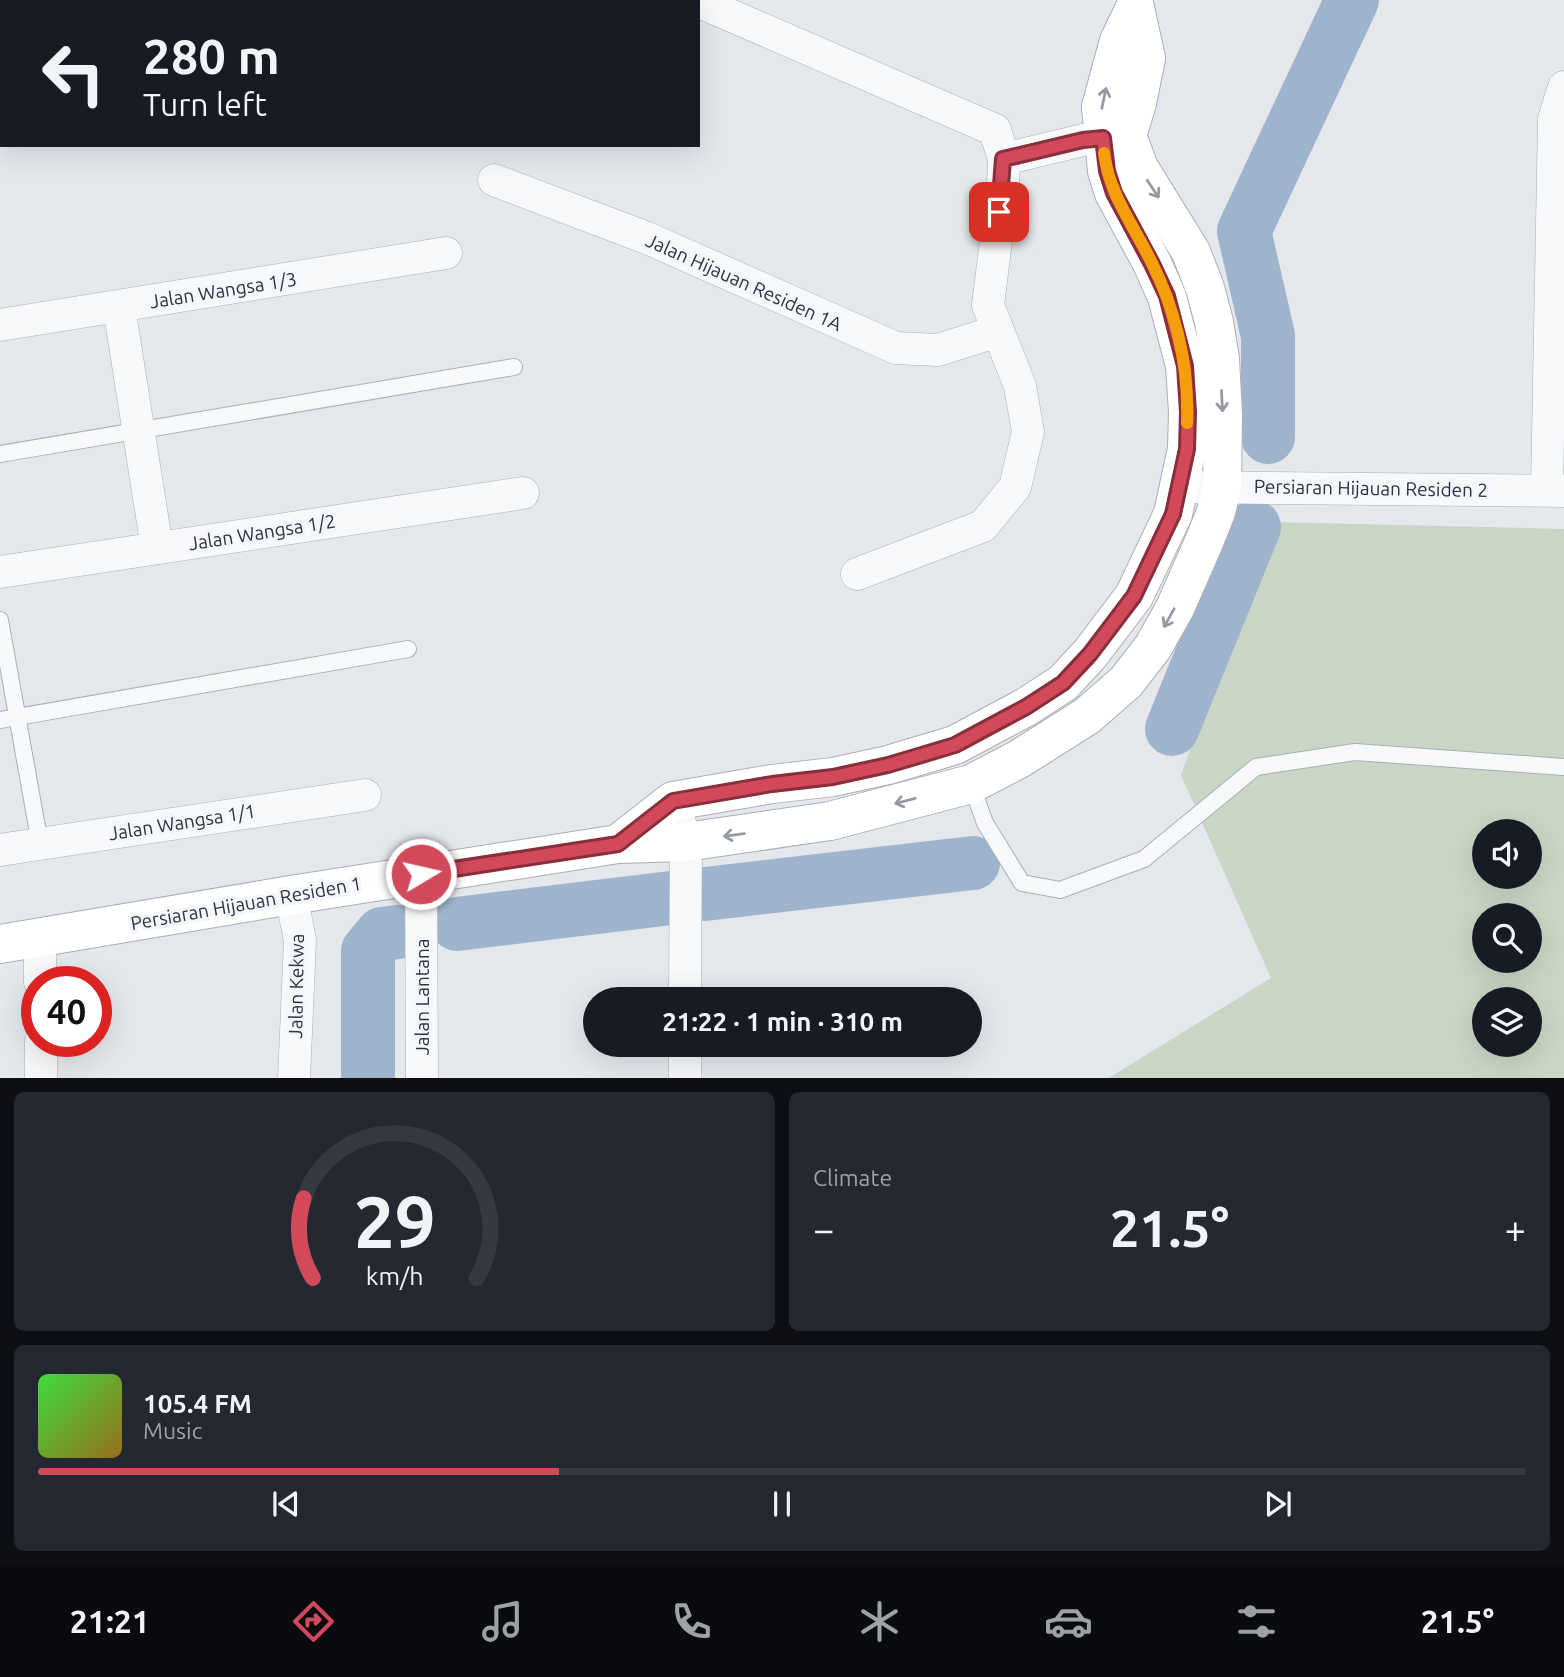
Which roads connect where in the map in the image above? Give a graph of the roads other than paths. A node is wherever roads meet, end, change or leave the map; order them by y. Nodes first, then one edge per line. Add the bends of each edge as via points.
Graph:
1 (700, 2) edge
2 (1137, 4) edge
3 (1564, 87) edge
4 (1115, 137) junction
5 (1003, 159) junction
6 (494, 180) dead end
7 (446, 253) dead end
8 (119, 307) junction
9 (1557, 309) edge
10 (0, 325) edge
11 (998, 331) junction
12 (514, 367) dead end
13 (138, 431) junction
14 (0, 454) edge
15 (1178, 487) junction
16 (1222, 487) junction
17 (1555, 491) edge
18 (523, 493) dead end
19 (156, 548) junction
20 (0, 572) edge
21 (857, 574) dead end
22 (0, 621) edge
23 (408, 649) dead end
24 (19, 717) junction
25 (0, 720) edge
26 (955, 745) junction
27 (1564, 767) edge
28 (971, 784) junction
29 (365, 794) dead end
30 (673, 801) junction
31 (686, 842) junction
32 (40, 844) junction
33 (618, 844) junction
34 (0, 850) edge
35 (421, 874) junction
36 (291, 895) junction
37 (40, 938) junction
38 (0, 944) edge
39 (40, 966) edge
40 (685, 987) edge
41 (41, 1057) edge
42 (685, 1057) edge
43 (41, 1078) edge
44 (294, 1078) edge
45 (422, 1078) edge
46 (685, 1078) edge

1 - 5 street via 995,130
2 - 4 street, Persiaran Hijauan Residen 1 via 1119,41 1101,107
3 - 9 street via 1554,119
4 - 5 street
4 - 15 street, Persiaran Hijauan Residen 1 via 1107,171 1167,296 1185,366 1187,449
4 -> 16 street, Persiaran Hijauan Residen 1 via 1191,252 1205,288 1220,359
5 - 11 street via 988,305
6 - 11 street, Jalan Hijauan Residen 1A via 647,238 896,348 938,350
7 - 8 street, Jalan Wangsa 1/3
8 - 10 street, Jalan Wangsa 1/3
8 - 13 street
9 - 17 street
11 - 21 street via 1020,386 1028,432 1015,487 983,526
12 - 13 lane
13 - 14 lane
13 - 19 street
15 - 16 street, Persiaran Hijauan Residen 2
15 - 26 street, Persiaran Hijauan Residen 1 via 1173,514 1134,596 1090,654 1063,683
16 - 17 street, Persiaran Hijauan Residen 2
16 -> 28 street, Persiaran Hijauan Residen 1 via 1175,608 1126,682 1087,716
18 - 19 street, Jalan Wangsa 1/2
19 - 20 street, Jalan Wangsa 1/2
22 - 24 lane
23 - 24 lane
24 - 25 lane
24 - 32 lane
26 - 28 street
26 - 30 street, Persiaran Hijauan Residen 1 via 833,777
27 - 28 lane via 1355,752 1256,767 1144,859 1060,890 1022,883 985,823
28 -> 31 street, Persiaran Hijauan Residen 1 via 830,821
29 - 32 street, Jalan Wangsa 1/1
30 - 31 street
30 - 33 street, Persiaran Hijauan Residen 1
31 - 33 street, Persiaran Hijauan Residen 1
31 - 40 street
32 - 34 street, Jalan Wangsa 1/1
33 - 35 street, Persiaran Hijauan Residen 1
35 - 36 street, Persiaran Hijauan Residen 1
35 - 45 street, Jalan Lantana
36 - 37 street, Persiaran Hijauan Residen 1
36 - 44 street, Jalan Kekwa via 300,940
37 - 38 street, Persiaran Hijauan Residen 1
37 - 39 street
41 - 43 street
42 - 46 street

